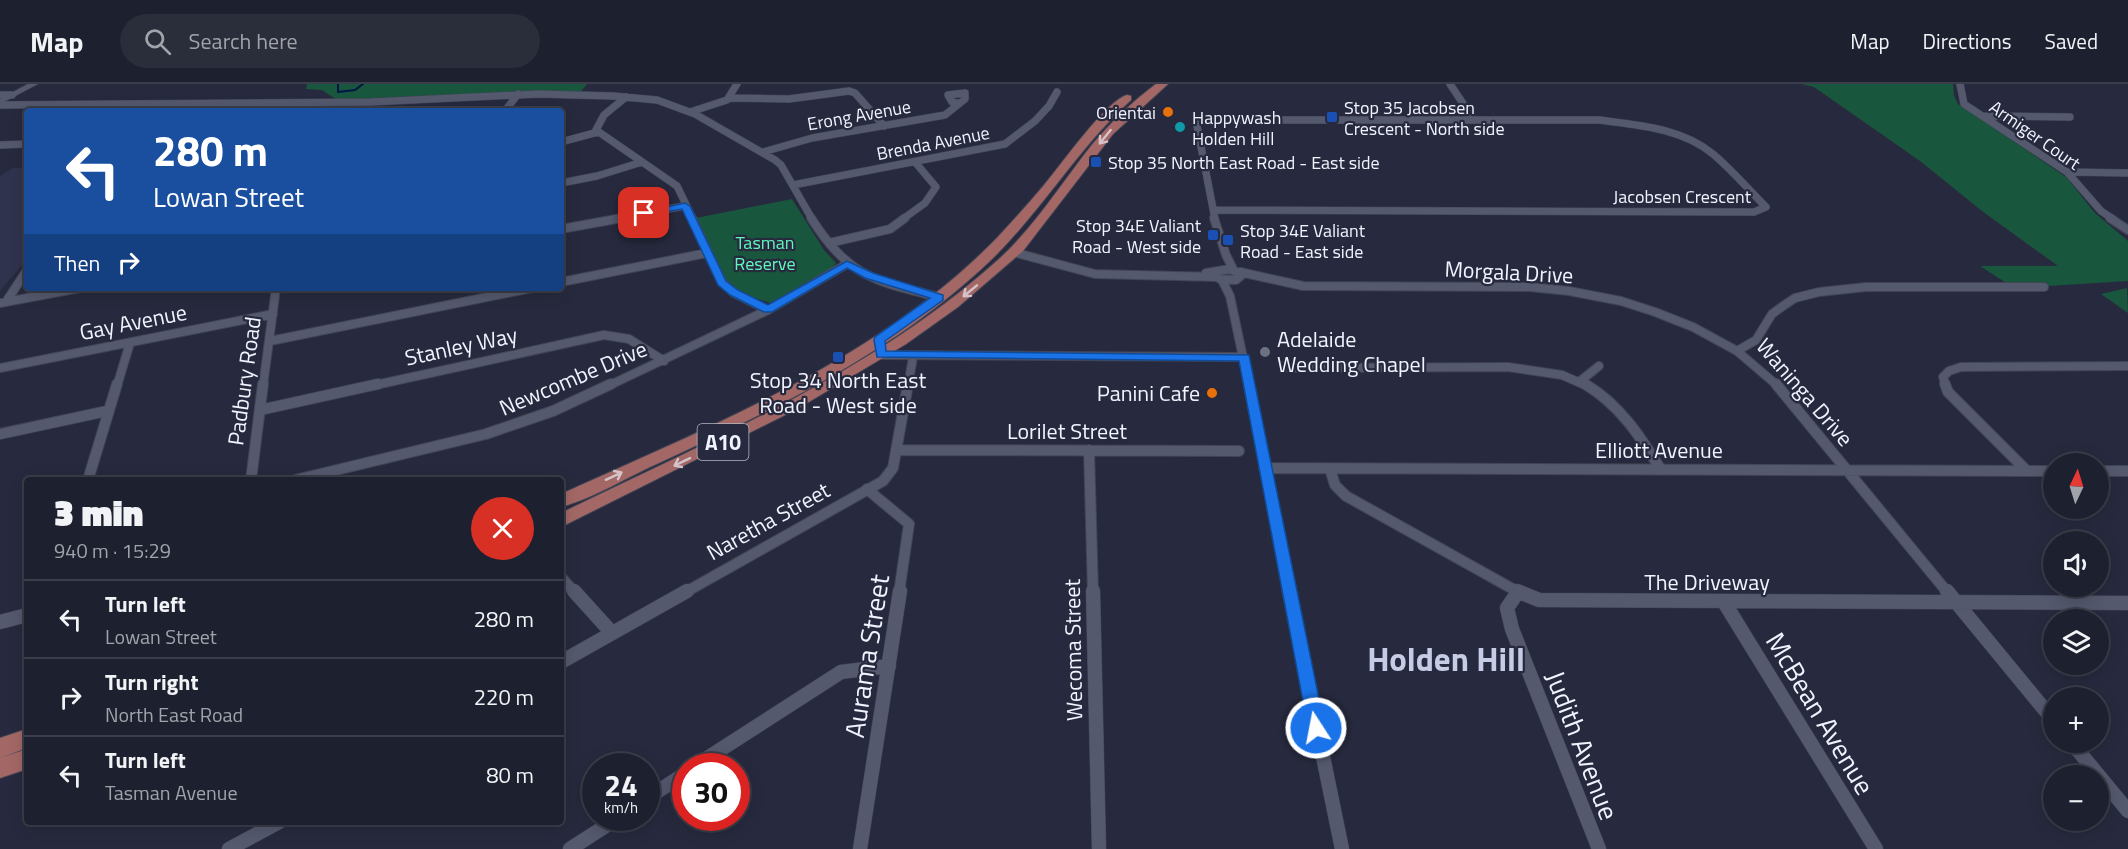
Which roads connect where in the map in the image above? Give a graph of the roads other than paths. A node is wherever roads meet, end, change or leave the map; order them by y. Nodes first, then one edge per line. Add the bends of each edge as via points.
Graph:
1 (34, 84) edge
2 (737, 84) edge
3 (1145, 84) edge
4 (1163, 84) edge
5 (1450, 84) edge
6 (1960, 84) edge
7 (1057, 92) dead end
8 (518, 94) junction
9 (0, 95) edge
10 (12, 95) junction
11 (626, 97) junction
12 (729, 98) junction
13 (424, 99) junction
14 (327, 102) junction
15 (0, 103) edge
16 (957, 103) dead end
17 (321, 108) edge
18 (416, 108) edge
19 (507, 108) edge
20 (690, 112) junction
21 (1982, 116) junction
22 (2070, 117) dead end
23 (1474, 120) junction
24 (884, 126) junction
25 (598, 132) junction
26 (564, 141) edge
27 (0, 144) edge
28 (24, 144) edge
29 (763, 152) junction
30 (642, 162) junction
31 (915, 162) junction
32 (2067, 172) junction
33 (2128, 172) edge
34 (564, 182) edge
35 (793, 185) junction
36 (685, 206) junction
37 (1215, 210) junction
38 (564, 228) edge
39 (2128, 230) edge
40 (1008, 236) junction
41 (829, 243) junction
42 (1013, 252) junction
43 (707, 253) junction
44 (1224, 254) junction
45 (985, 258) junction
46 (847, 264) junction
47 (24, 274) edge
48 (1220, 274) junction
49 (1238, 274) junction
50 (564, 281) edge
51 (2044, 287) dead end
52 (64, 291) edge
53 (276, 291) edge
54 (517, 291) edge
55 (1230, 296) junction
56 (939, 297) junction
57 (3, 302) edge
58 (768, 310) junction
59 (273, 314) junction
60 (270, 341) junction
61 (130, 343) junction
62 (880, 347) junction
63 (1737, 351) junction
64 (913, 357) junction
65 (1244, 357) junction
66 (664, 361) junction
67 (1599, 366) dead end
68 (2128, 366) edge
69 (0, 368) edge
70 (1288, 368) dead end
71 (1579, 382) junction
72 (260, 410) junction
73 (107, 411) junction
74 (0, 434) edge
75 (896, 450) junction
76 (1089, 450) junction
77 (1239, 451) dead end
78 (1264, 468) junction
79 (1330, 469) junction
80 (1660, 470) junction
81 (1847, 470) junction
82 (2027, 471) junction
83 (2043, 471) edge
84 (2109, 471) edge
85 (2128, 471) edge
86 (89, 477) edge
87 (250, 477) edge
88 (307, 477) edge
89 (867, 489) junction
90 (564, 500) edge
91 (564, 521) edge
92 (564, 580) edge
93 (1518, 592) junction
94 (1724, 602) junction
95 (1955, 602) junction
96 (2128, 603) edge
97 (24, 616) edge
98 (0, 622) edge
99 (612, 633) junction
100 (564, 660) edge
101 (889, 666) junction
102 (2043, 708) edge
103 (24, 739) edge
104 (0, 748) edge
105 (715, 753) edge
106 (2081, 753) edge
107 (24, 760) edge
108 (0, 768) edge
109 (2128, 811) edge
110 (275, 825) edge
111 (598, 831) edge
112 (251, 844) edge
113 (1343, 846) edge
114 (229, 849) edge
115 (570, 849) edge
116 (860, 849) edge
117 (1099, 849) edge
118 (1599, 849) edge
119 (1876, 849) edge

1 - 10 street
2 - 12 street
3 - 40 highway, A10 via 1098,125
4 -> 42 highway, A10 via 1109,132
5 - 23 street
6 - 21 street, Armiger Court via 1964,104
7 - 31 street, Brenda Avenue via 1054,102 1011,141
8 - 11 street
8 - 13 street
8 - 19 street
9 - 10 street
10 - 15 street
11 - 20 street via 657,100
11 - 25 street via 604,115 596,127
12 - 20 street
12 - 24 street via 789,99 849,90
13 - 14 street
13 - 18 street
14 - 15 street
14 - 17 street
16 - 24 street, Erong Avenue via 945,115
20 - 29 street
21 - 22 street
21 - 32 street, Armiger Court
23 - 37 street, Jacobsen Crescent via 1206,120 1198,124
23 - 37 street, Jacobsen Crescent via 1612,121 1672,132 1705,148 1766,207 1754,212
24 - 29 street, Erong Avenue via 802,140
25 - 26 street
25 - 30 street
27 - 28 street
29 - 35 street via 781,165
30 - 34 street
30 - 36 street via 673,182
31 - 35 street, Brenda Avenue
31 - 41 street via 936,187 925,203 890,229
32 - 33 street
32 - 39 street, Armiger Court via 2101,211
35 - 41 street
36 - 38 street
36 - 43 street
37 - 44 street
40 - 42 highway
40 - 45 highway, A10
41 - 46 street
42 - 45 highway
42 - 48 street, Morgala Drive via 1095,274
42 -> 62 highway, A10 via 949,308
43 - 50 street
43 - 58 street via 728,288
44 - 48 street
44 - 49 street
45 - 56 highway, A10
46 - 56 street
46 - 58 street, Newcombe Drive
47 - 57 street
48 - 49 street, Morgala Drive
48 - 55 street
49 - 55 street
49 - 63 street, Morgala Drive via 1303,286 1530,287 1569,291 1655,312 1694,327
51 - 63 street, Waninga Drive via 1866,287 1819,292 1783,306 1772,314 1756,340
52 - 57 street
53 - 59 street, Padbury Road
54 - 60 street
55 - 65 street
56 - 62 highway, A10
58 - 66 street, Newcombe Drive
59 - 60 street, Padbury Road
59 - 61 street, Gay Avenue
60 - 72 street, Padbury Road
61 - 69 street, Gay Avenue
61 - 73 street
62 - 64 street
90 -> 62 highway, A10
62 -> 91 highway, A10 via 789,409
63 - 81 street, Waninga Drive via 1772,379
64 - 65 street
64 - 75 street, Naretha Street
65 - 78 street
66 - 72 street, Stanley Way via 631,338 604,335
66 - 88 street, Newcombe Drive via 506,428
67 - 71 street
68 - 82 street via 1962,366 1947,372 1943,378 1948,392
70 - 71 street via 1508,367
71 - 80 street via 1621,410
72 - 87 street, Padbury Road
73 - 74 street
73 - 86 street
75 - 76 street, Lorilet Street
75 - 89 street, Naretha Street via 891,472
76 - 77 street, Lorilet Street
76 - 117 street, Wecoma Street
78 - 79 street, Elliott Avenue
78 - 113 street
79 - 80 street, Elliott Avenue
79 - 93 street, The Driveway via 1335,485 1346,496
80 - 81 street, Elliott Avenue
81 - 82 street, Elliott Avenue
81 - 95 street, Waninga Drive
82 - 83 street, Elliott Avenue
84 - 85 street
89 - 99 street, Naretha Street
89 - 101 street, Aurama Street via 909,524
92 - 99 street
93 - 94 street, The Driveway via 1539,600
93 - 118 street, Judith Avenue via 1507,608 1512,629
94 - 95 street, The Driveway
94 - 119 street, McBean Avenue
95 - 96 street, The Driveway
95 - 102 street, Waninga Drive
97 - 98 street
99 - 100 street, Naretha Street
101 - 105 street via 841,672
101 - 116 street, Aurama Street
103 - 104 highway
106 - 109 street
107 - 108 highway
110 - 112 street
111 - 115 street
112 - 114 street

